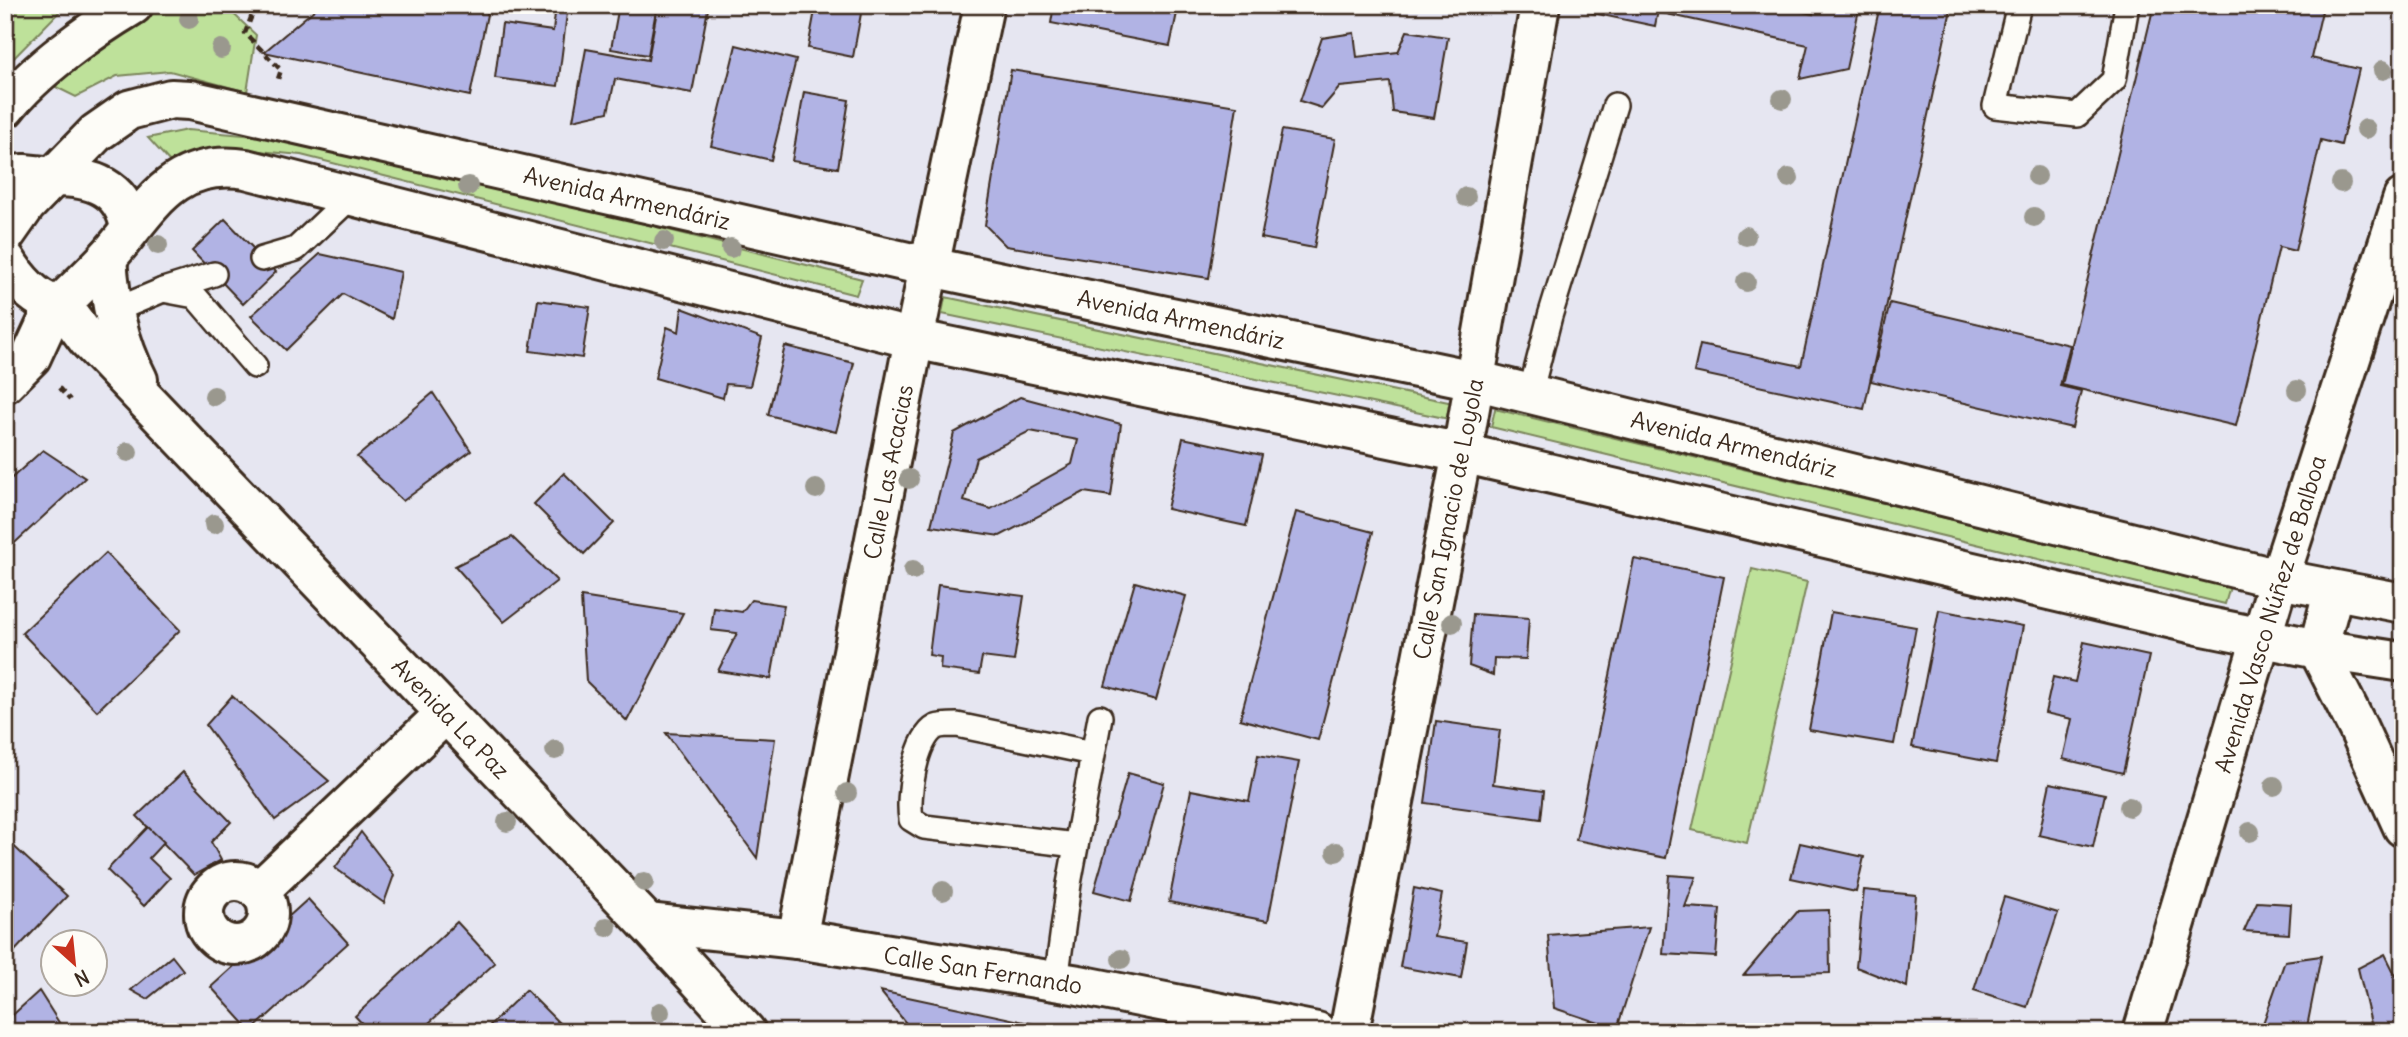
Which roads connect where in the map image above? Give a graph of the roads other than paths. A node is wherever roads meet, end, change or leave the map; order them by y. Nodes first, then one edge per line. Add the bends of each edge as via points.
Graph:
1 (133, 5) edge
2 (984, 5) edge
3 (1541, 5) edge
4 (2018, 5) edge
5 (2127, 5) edge
6 (1615, 105) dead end
7 (5, 108) edge
8 (5, 176) edge
9 (55, 177) junction
10 (352, 196) junction
11 (2403, 198) edge
12 (130, 228) junction
13 (5, 235) edge
14 (107, 258) junction
15 (5, 259) edge
16 (262, 259) dead end
17 (930, 267) junction
18 (214, 274) dead end
19 (163, 290) junction
20 (58, 304) junction
21 (113, 310) junction
22 (914, 339) junction
23 (255, 366) dead end
24 (1474, 380) junction
25 (5, 383) edge
26 (1530, 394) junction
27 (153, 406) junction
28 (1462, 453) junction
29 (2279, 579) junction
30 (2334, 590) junction
31 (2403, 603) edge
32 (2261, 637) junction
33 (2318, 649) junction
34 (2403, 662) edge
35 (446, 713) junction
36 (1100, 717) dead end
37 (1092, 753) junction
38 (2403, 827) edge
39 (1076, 845) junction
40 (259, 891) dead end
41 (647, 923) junction
42 (797, 939) junction
43 (1056, 981) junction
44 (746, 1032) edge
45 (1317, 1032) edge
46 (1349, 1032) edge
47 (2143, 1032) edge

1 - 7 main road via 97,26
2 - 17 main road, Calle Las Acacias
3 - 24 main road, Calle San Ignacio de Loyola
4 - 5 lane via 1995,106 2077,115 2114,80
6 - 26 lane
8 - 9 main road
9 - 12 main road via 78,177 109,190 121,203
9 - 13 main road, Avenida Armendáriz via 26,205
9 - 17 main road, Avenida Armendáriz via 96,133 129,110 171,99 190,100
10 - 12 main road via 228,167 190,174 149,204
10 - 16 lane via 296,249
10 - 22 main road
11 - 29 main road, Avenida Vasco Núñez de Balboa
12 - 14 main road
14 - 20 main road
14 - 21 main road
15 - 20 main road via 32,292
17 - 22 main road, Calle Las Acacias
17 - 24 main road, Avenida Armendáriz
18 - 19 lane
19 - 21 lane
19 - 23 lane via 195,296
20 - 25 main road via 31,357
20 - 27 main road
21 - 27 main road via 136,378
22 - 28 main road
22 - 42 main road, Calle Las Acacias
24 - 26 main road, Avenida Armendáriz
24 - 28 main road, Calle San Ignacio de Loyola
26 - 29 main road, Avenida Armendáriz
27 - 35 main road, Avenida La Paz
28 - 32 main road
28 - 46 main road, Calle San Ignacio de Loyola
29 - 30 main road, Avenida Armendáriz
29 - 32 main road, Avenida Vasco Núñez de Balboa
30 - 31 main road, Avenida Armendáriz
30 - 33 main road
32 - 33 main road
32 - 47 main road, Avenida Vasco Núñez de Balboa
33 - 34 main road
33 - 38 main road
35 - 40 main road
35 - 41 main road, Avenida La Paz
36 - 37 lane
37 - 39 lane
37 - 39 lane via 957,725 936,727 922,741 909,804 911,819 924,827
39 - 43 lane
41 - 42 main road, Calle San Fernando
41 - 44 main road, Avenida La Paz
42 - 43 main road, Calle San Fernando
43 - 45 main road, Calle San Fernando

